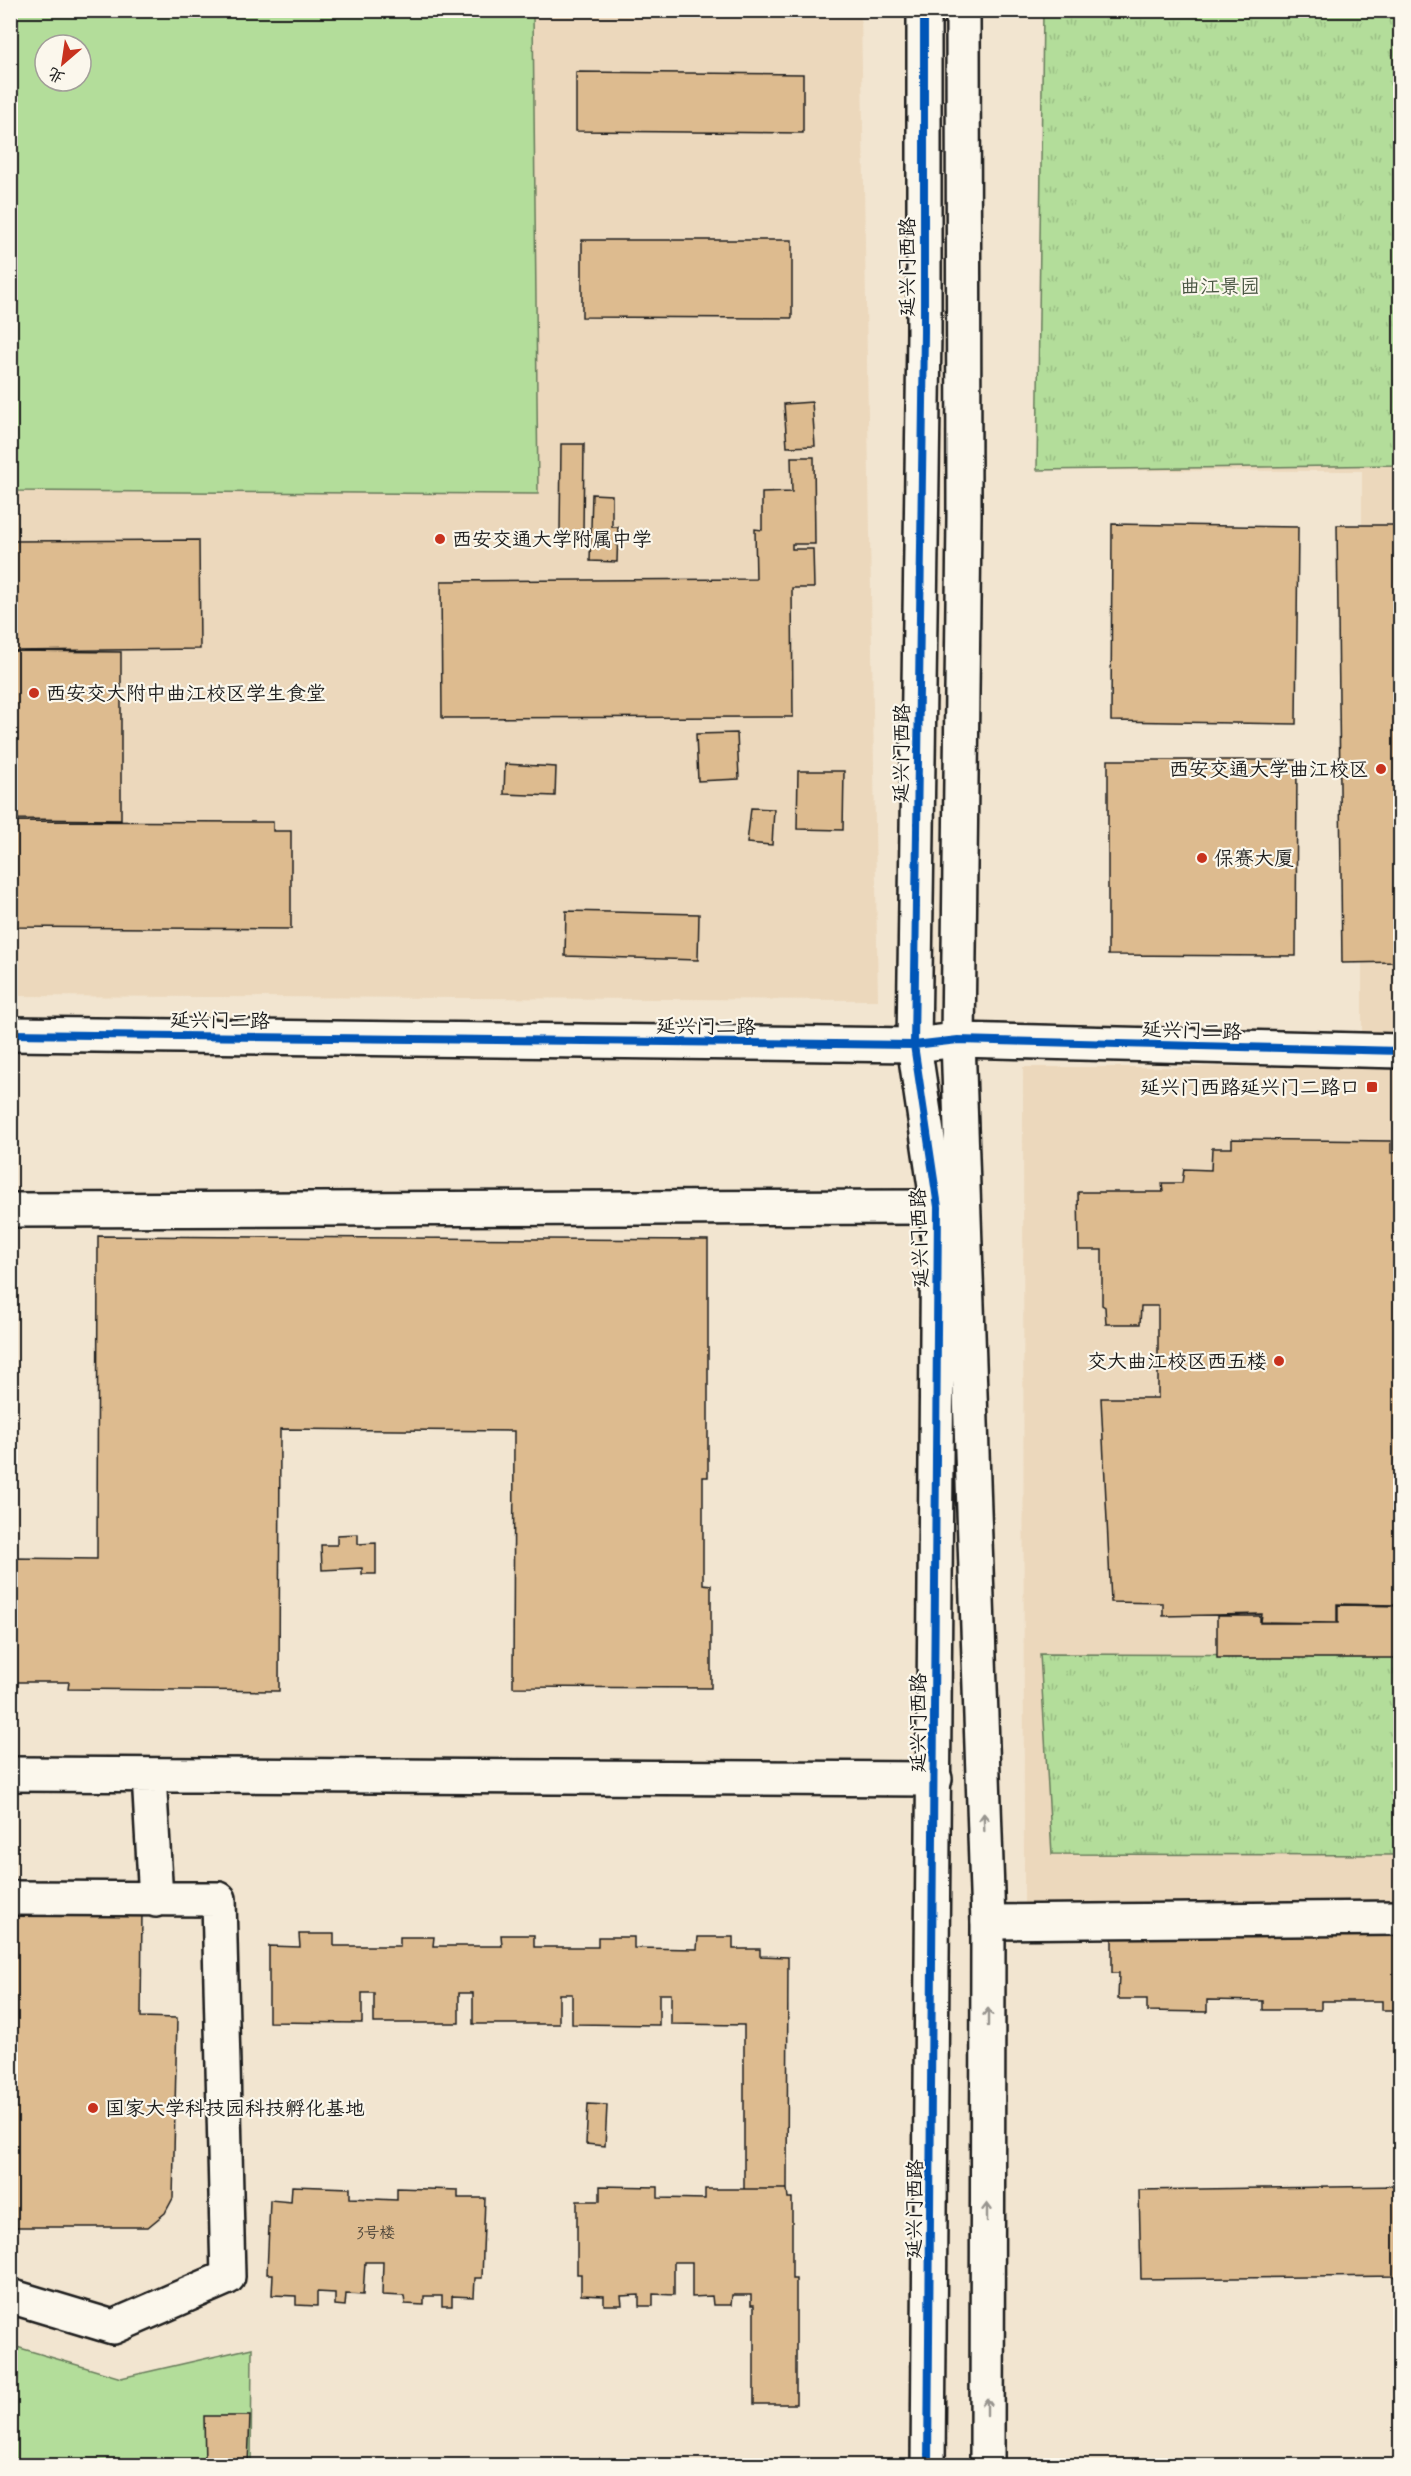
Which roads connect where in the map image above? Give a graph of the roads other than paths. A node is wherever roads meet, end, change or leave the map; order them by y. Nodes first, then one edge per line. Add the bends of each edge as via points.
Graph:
1 (924, 10) edge
2 (963, 10) edge
3 (10, 1034) edge
4 (958, 1040) junction
5 (914, 1045) junction
6 (1401, 1052) edge
7 (938, 1207) junction
8 (10, 1210) edge
9 (10, 1774) edge
10 (149, 1775) junction
11 (934, 1779) junction
12 (10, 1898) edge
13 (156, 1900) junction
14 (1401, 1918) edge
15 (988, 1922) junction
16 (10, 2296) edge
17 (928, 2466) edge
18 (987, 2466) edge

1 - 5 street, 延兴门西路 via 924,332
2 - 4 street via 964,517
3 - 5 street, 延兴门二路
4 - 5 street, 延兴门二路
4 - 6 street, 延兴门二路
15 -> 4 street
5 - 7 street, 延兴门西路
7 - 8 street
7 - 11 street, 延兴门西路
9 - 10 street
10 - 11 street
10 - 13 street
11 - 17 street, 延兴门西路
12 - 13 street
13 - 16 street via 219,1899 228,2277 113,2327
14 - 15 street
18 -> 15 street

